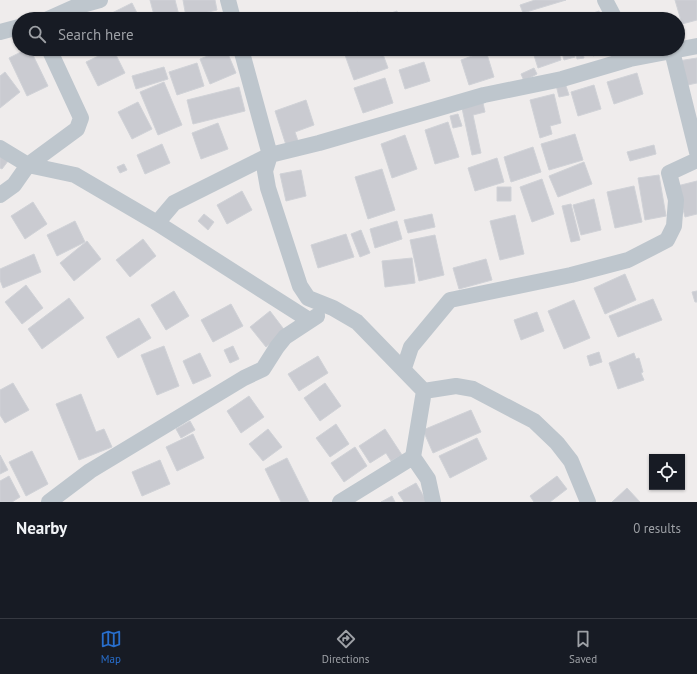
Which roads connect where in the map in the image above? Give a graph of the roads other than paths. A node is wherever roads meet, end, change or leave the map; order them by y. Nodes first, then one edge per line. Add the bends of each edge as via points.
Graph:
1 (100, 0) edge
2 (228, 0) edge
3 (605, 0) edge
4 (64, 12) edge
5 (231, 12) edge
6 (611, 12) edge
7 (12, 29) edge
8 (0, 32) edge
9 (697, 46) edge
10 (685, 48) edge
11 (53, 56) edge
12 (243, 56) edge
13 (623, 56) edge
14 (673, 56) edge
15 (0, 148) edge
16 (697, 152) edge
17 (270, 155) junction
18 (697, 160) edge
19 (28, 165) junction
20 (0, 195) edge
21 (156, 223) junction
22 (308, 298) junction
23 (333, 308) junction
24 (309, 320) junction
25 (379, 343) junction
26 (411, 347) junction
27 (404, 368) junction
28 (424, 391) junction
29 (412, 458) junction
30 (49, 502) edge
31 (340, 502) edge
32 (433, 502) edge
33 (588, 502) edge

1 - 4 street
2 - 5 street
3 - 6 street
7 - 8 street
9 - 10 street
11 - 19 street via 81,118 77,129
12 - 17 street
13 - 17 street via 562,78 484,95
14 - 16 street
15 - 19 street
17 - 21 street via 174,202
17 - 22 street via 265,171 268,188 300,286
18 - 26 street via 669,173 676,200 674,226 667,240 628,260 571,275 450,300
19 - 20 street via 14,185
19 - 21 street via 75,174
21 - 24 street
22 - 23 street
22 - 24 street
23 - 24 street
23 - 25 street via 357,322
24 - 30 street via 285,337 263,369 90,471
25 - 26 street
25 - 27 street
26 - 27 street
27 - 28 street
28 - 29 street
28 - 33 street via 456,386 473,389 534,421 571,461
29 - 31 street
29 - 32 street via 428,480

